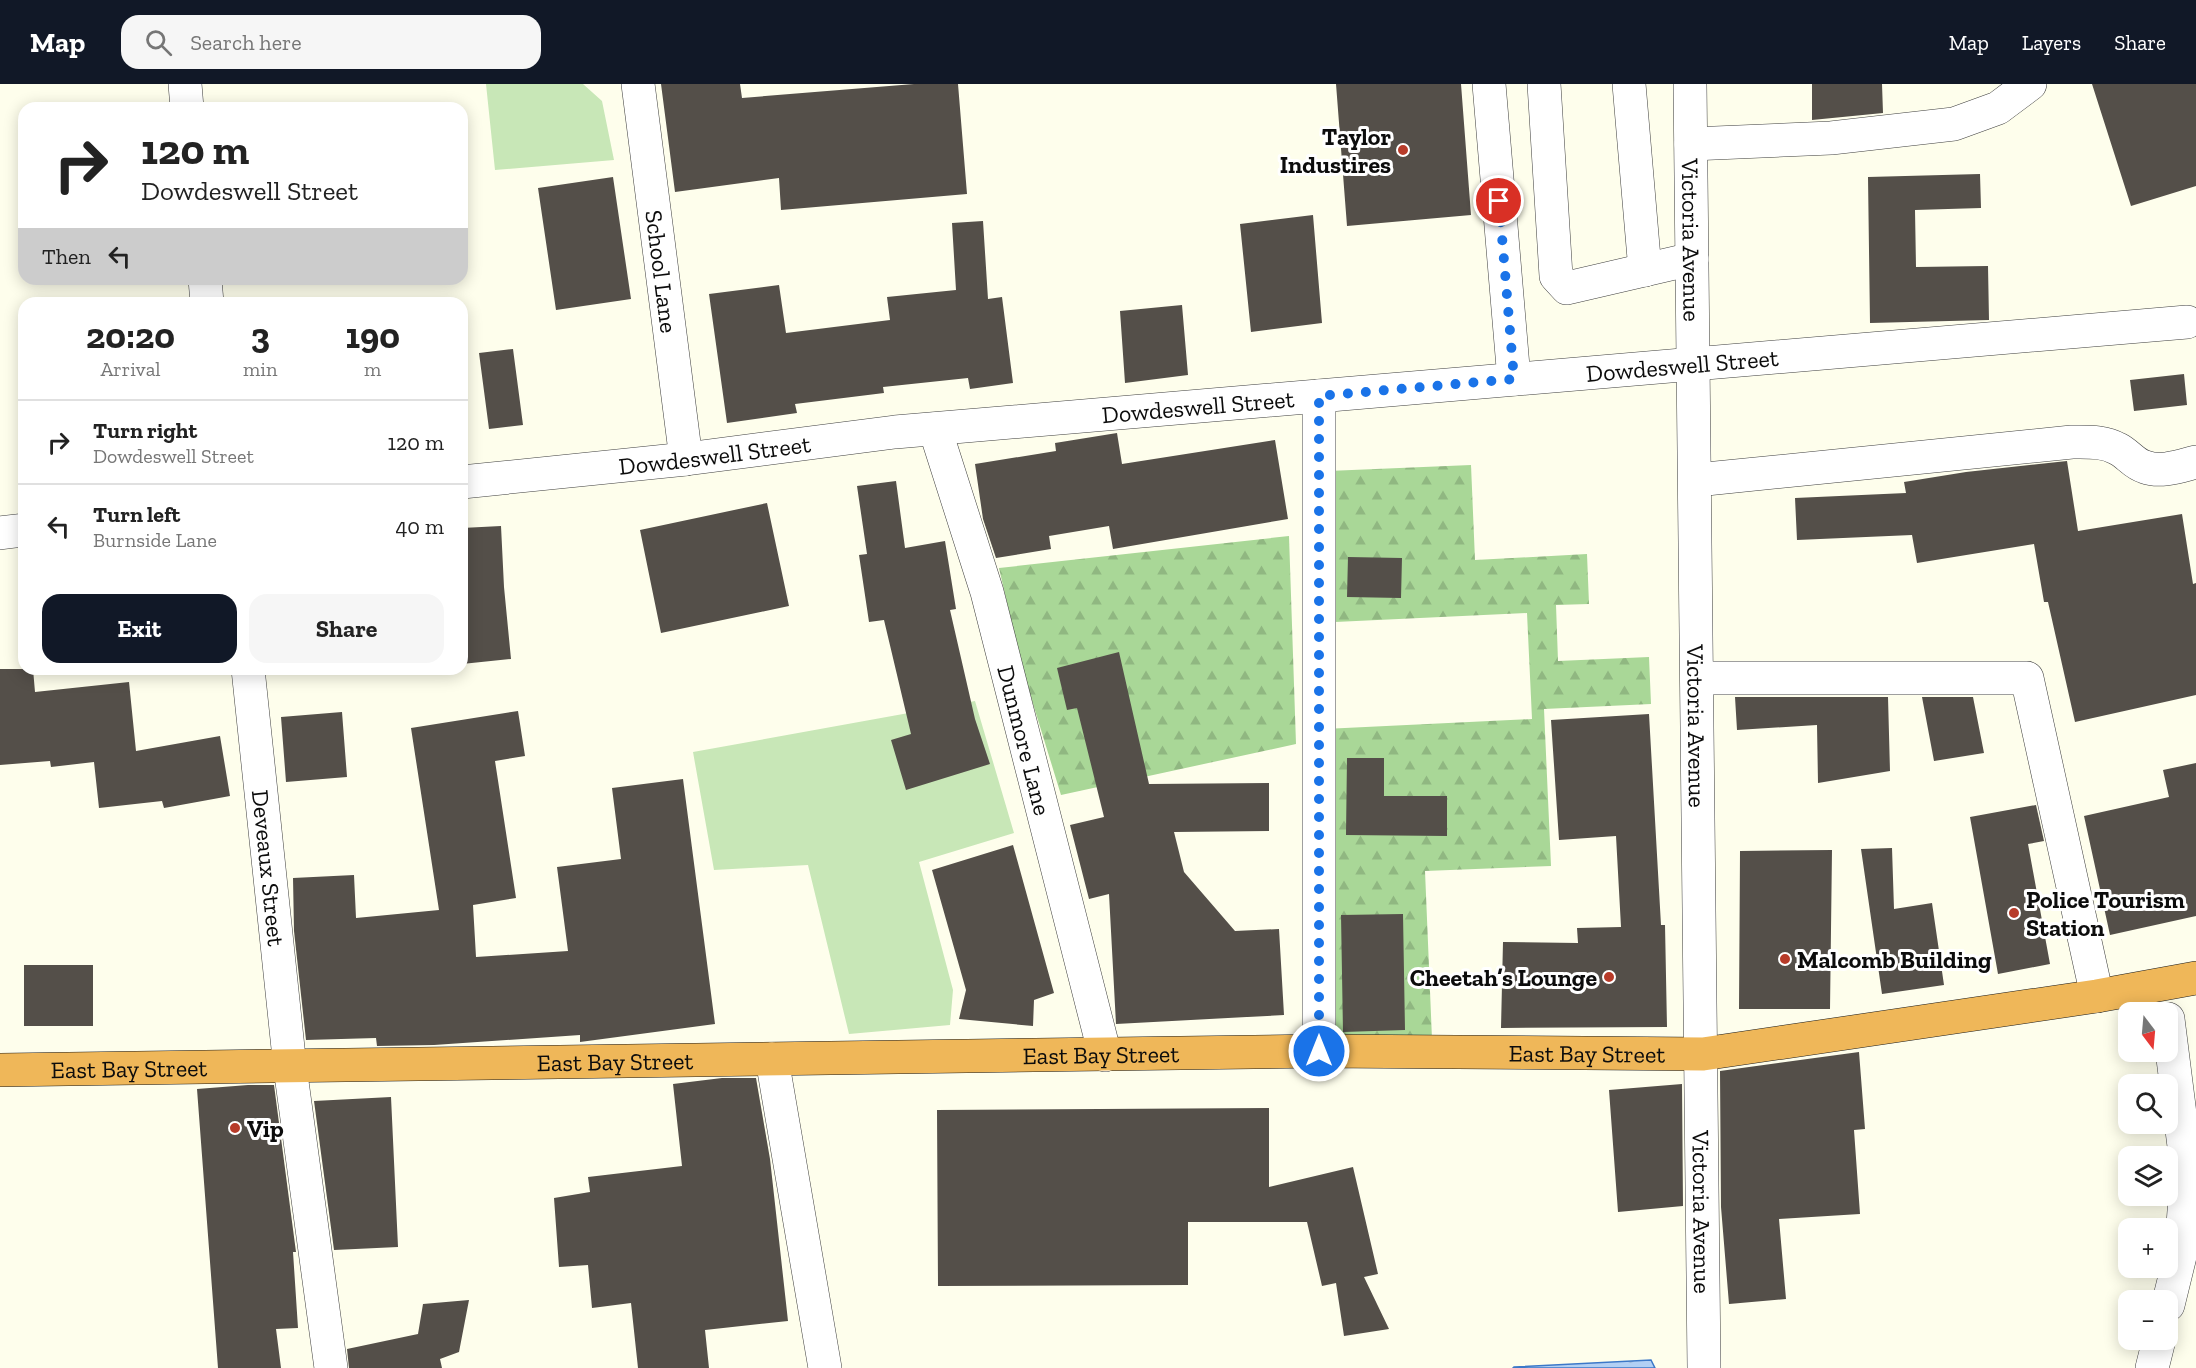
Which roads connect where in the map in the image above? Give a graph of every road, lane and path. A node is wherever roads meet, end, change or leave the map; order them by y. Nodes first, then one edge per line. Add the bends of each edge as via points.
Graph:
1 (185, 84) edge
2 (638, 84) edge
3 (1489, 84) edge
4 (1544, 84) edge
5 (1629, 84) edge
6 (1690, 84) edge
7 (2030, 84) edge
8 (186, 102) edge
9 (1691, 144) junction
10 (1692, 259) junction
11 (1645, 270) junction
12 (2187, 322) dead end
13 (1694, 363) junction
14 (1514, 379) junction
15 (1319, 396) junction
16 (935, 429) junction
17 (686, 459) junction
18 (2196, 462) edge
19 (1696, 480) junction
20 (468, 481) edge
21 (18, 531) edge
22 (0, 533) edge
23 (249, 675) edge
24 (1698, 678) junction
25 (2196, 978) edge
26 (2097, 996) junction
27 (2165, 998) edge
28 (1319, 1051) junction
29 (1702, 1054) junction
30 (1105, 1055) junction
31 (772, 1059) junction
32 (2173, 1062) edge
33 (290, 1067) junction
34 (0, 1070) edge
35 (2189, 1214) edge
36 (2172, 1290) edge
37 (2156, 1350) edge
38 (331, 1368) edge
39 (825, 1368) edge
40 (1704, 1368) edge
41 (2152, 1368) edge

1 - 8 street
2 - 17 street, School Lane
3 - 14 street
4 - 11 street via 1556,276 1567,288
5 - 11 street
6 - 9 street, Victoria Avenue
7 - 9 street via 1998,108 1954,124 1831,138
9 - 10 street, Victoria Avenue
10 - 11 street
10 - 13 street, Victoria Avenue
12 - 13 street, Dowdeswell Street
13 - 14 street, Dowdeswell Street
13 - 19 street, Victoria Avenue
14 - 15 street, Dowdeswell Street
15 - 16 street, Dowdeswell Street
15 - 28 street
16 - 17 street, Dowdeswell Street
16 - 30 street, Dunmore Lane via 987,592
17 - 20 street, Dowdeswell Street
18 - 19 street via 2169,469 2148,468 2101,442 2072,442
19 - 24 street, Victoria Avenue
21 - 22 street
23 - 33 street, Deveaux Street
24 - 26 street via 2027,678
24 - 29 street, Victoria Avenue
25 - 27 highway, East Bay Street
26 - 27 highway, East Bay Street
26 - 29 highway, East Bay Street
28 - 29 highway, East Bay Street
28 - 30 highway, East Bay Street
29 - 40 street, Victoria Avenue
30 - 31 highway, East Bay Street
31 - 33 highway, East Bay Street
31 - 39 street
32 - 35 street
33 - 34 highway, East Bay Street
33 - 38 street, Deveaux Street
35 - 36 street
37 - 41 street

